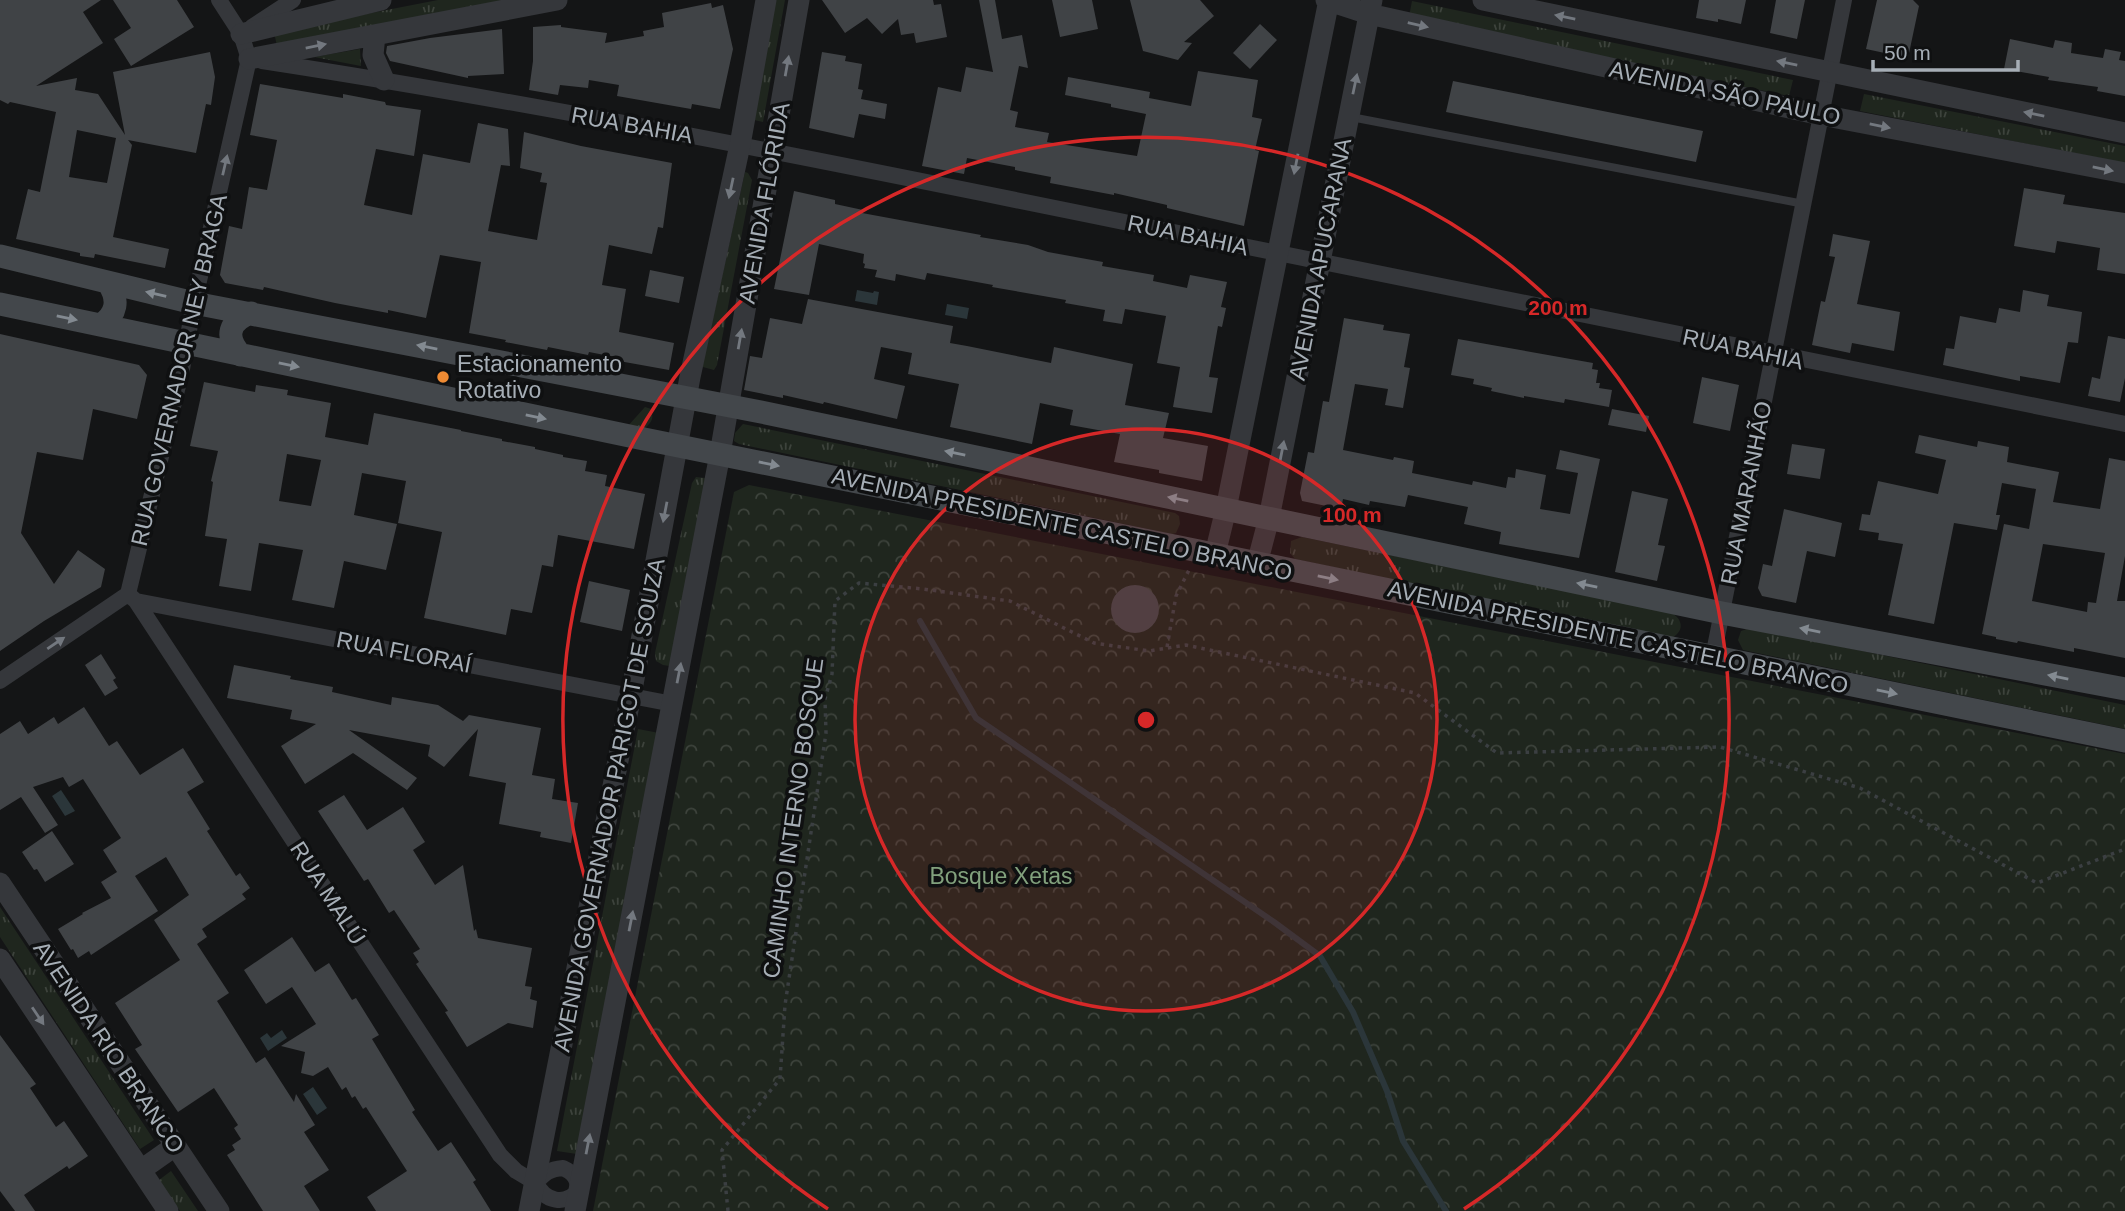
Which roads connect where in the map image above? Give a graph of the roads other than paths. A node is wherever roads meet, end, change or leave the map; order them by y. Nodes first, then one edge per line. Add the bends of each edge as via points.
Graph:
1 (219, 0) edge
2 (293, 0) edge
3 (558, 0) edge
4 (766, 0) edge
5 (799, 0) edge
6 (1329, 0) edge
7 (1483, 0) edge
8 (1844, 0) edge
9 (372, 1) edge
10 (1370, 7) edge
11 (241, 34) junction
12 (375, 35) junction
13 (249, 59) junction
14 (1830, 72) junction
15 (384, 79) junction
16 (1821, 115) junction
17 (1348, 116) junction
18 (2125, 133) edge
19 (740, 145) junction
20 (772, 150) junction
21 (2125, 173) edge
22 (1804, 204) junction
23 (1278, 253) junction
24 (0, 256) edge
25 (1319, 261) junction
26 (109, 284) junction
27 (194, 303) junction
28 (0, 304) edge
29 (251, 313) junction
30 (102, 325) junction
31 (187, 344) junction
32 (241, 355) junction
33 (1774, 356) junction
34 (687, 398) junction
35 (729, 406) junction
36 (2125, 424) edge
37 (678, 445) junction
38 (720, 454) junction
39 (1226, 509) junction
40 (1269, 518) junction
41 (1207, 552) junction
42 (1257, 564) junction
43 (132, 597) junction
44 (1722, 613) junction
45 (1713, 657) junction
46 (0, 681) edge
47 (2125, 689) edge
48 (631, 695) junction
49 (673, 704) junction
50 (2125, 741) edge
51 (0, 883) edge
52 (0, 959) edge
53 (176, 1146) junction
54 (141, 1170) junction
55 (536, 1183) junction
56 (579, 1190) junction
57 (169, 1211) edge
58 (219, 1211) edge
59 (529, 1211) edge
60 (575, 1211) edge

1 - 11 street
2 - 11 street
3 - 12 street
4 - 19 street, AVENIDA FLÓRIDA
20 -> 5 street, AVENIDA FLÓRIDA
6 - 10 street, AVENIDA SÃO PAULO
6 -> 23 street, AVENIDA APUCARANA
14 -> 7 street, AVENIDA SÃO PAULO
8 - 14 street, RUA MARANHÃO
9 - 11 street
10 -> 16 street, AVENIDA SÃO PAULO
17 -> 10 street, AVENIDA APUCARANA
11 - 13 street
13 -> 12 street
12 - 15 street via 373,55
13 - 15 street, RUA BAHIA
27 -> 13 street, RUA GOVERNADOR NEY BRAGA
14 - 16 street, RUA MARANHÃO
18 -> 14 street, AVENIDA SÃO PAULO
15 - 19 street, RUA BAHIA
16 -> 21 street, AVENIDA SÃO PAULO
16 - 22 street, RUA MARANHÃO
17 - 22 lane
17 - 25 street, AVENIDA APUCARANA
19 - 20 street, RUA BAHIA
19 -> 34 street, AVENIDA FLÓRIDA
20 - 23 street, RUA BAHIA
35 -> 20 street, AVENIDA FLÓRIDA
22 - 33 street, RUA MARANHÃO
23 - 25 street, RUA BAHIA
23 - 39 street, AVENIDA APUCARANA
24 - 26 main road, AVENIDA PRESIDENTE CASTELO BRANCO
25 - 33 street, RUA BAHIA
40 -> 25 street, AVENIDA APUCARANA
27 -> 26 main road, AVENIDA PRESIDENTE CASTELO BRANCO
26 - 30 main road via 116,301
27 - 29 main road, AVENIDA PRESIDENTE CASTELO BRANCO
27 - 31 street, RUA GOVERNADOR NEY BRAGA
28 -> 30 main road, AVENIDA PRESIDENTE CASTELO BRANCO
29 - 32 main road via 233,325 230,336
34 -> 29 main road, AVENIDA PRESIDENTE CASTELO BRANCO
30 - 31 main road, AVENIDA PRESIDENTE CASTELO BRANCO
31 - 32 main road, AVENIDA PRESIDENTE CASTELO BRANCO
31 - 43 street, RUA GOVERNADOR NEY BRAGA
32 -> 37 main road, AVENIDA PRESIDENTE CASTELO BRANCO
33 - 36 street, RUA BAHIA
33 - 44 street, RUA MARANHÃO
34 - 35 main road, AVENIDA PRESIDENTE CASTELO BRANCO
34 - 37 street, AVENIDA GOVERNADOR PARIGOT DE SOUZA
35 - 38 street, AVENIDA GOVERNADOR PARIGOT DE SOUZA
39 -> 35 main road, AVENIDA PRESIDENTE CASTELO BRANCO
37 - 38 main road, AVENIDA PRESIDENTE CASTELO BRANCO
37 -> 48 street, AVENIDA GOVERNADOR PARIGOT DE SOUZA
38 -> 41 main road, AVENIDA PRESIDENTE CASTELO BRANCO
49 -> 38 street, AVENIDA GOVERNADOR PARIGOT DE SOUZA
39 - 40 main road, AVENIDA PRESIDENTE CASTELO BRANCO
39 - 41 street, AVENIDA APUCARANA
40 - 42 street, AVENIDA APUCARANA
44 -> 40 main road, AVENIDA PRESIDENTE CASTELO BRANCO
41 - 42 main road, AVENIDA PRESIDENTE CASTELO BRANCO
42 -> 45 main road, AVENIDA PRESIDENTE CASTELO BRANCO
46 -> 43 street
43 - 48 street, RUA FLORAÍ
43 - 55 street, RUA MALÚ via 500,1155
44 - 45 street, RUA MARANHÃO
47 -> 44 main road, AVENIDA PRESIDENTE CASTELO BRANCO
45 -> 50 main road, AVENIDA PRESIDENTE CASTELO BRANCO
48 - 49 street, RUA FLORAÍ
48 - 55 street, AVENIDA GOVERNADOR PARIGOT DE SOUZA
56 -> 49 street, AVENIDA GOVERNADOR PARIGOT DE SOUZA
51 - 53 street, AVENIDA RIO BRANCO
52 -> 54 street, AVENIDA RIO BRANCO
53 - 54 street
53 - 58 street, AVENIDA RIO BRANCO
54 - 57 street, AVENIDA RIO BRANCO
55 - 56 street via 540,1192 556,1201 573,1197
55 - 56 street via 542,1174 564,1168 573,1172
55 - 59 street, AVENIDA GOVERNADOR PARIGOT DE SOUZA
56 - 60 street, AVENIDA GOVERNADOR PARIGOT DE SOUZA

